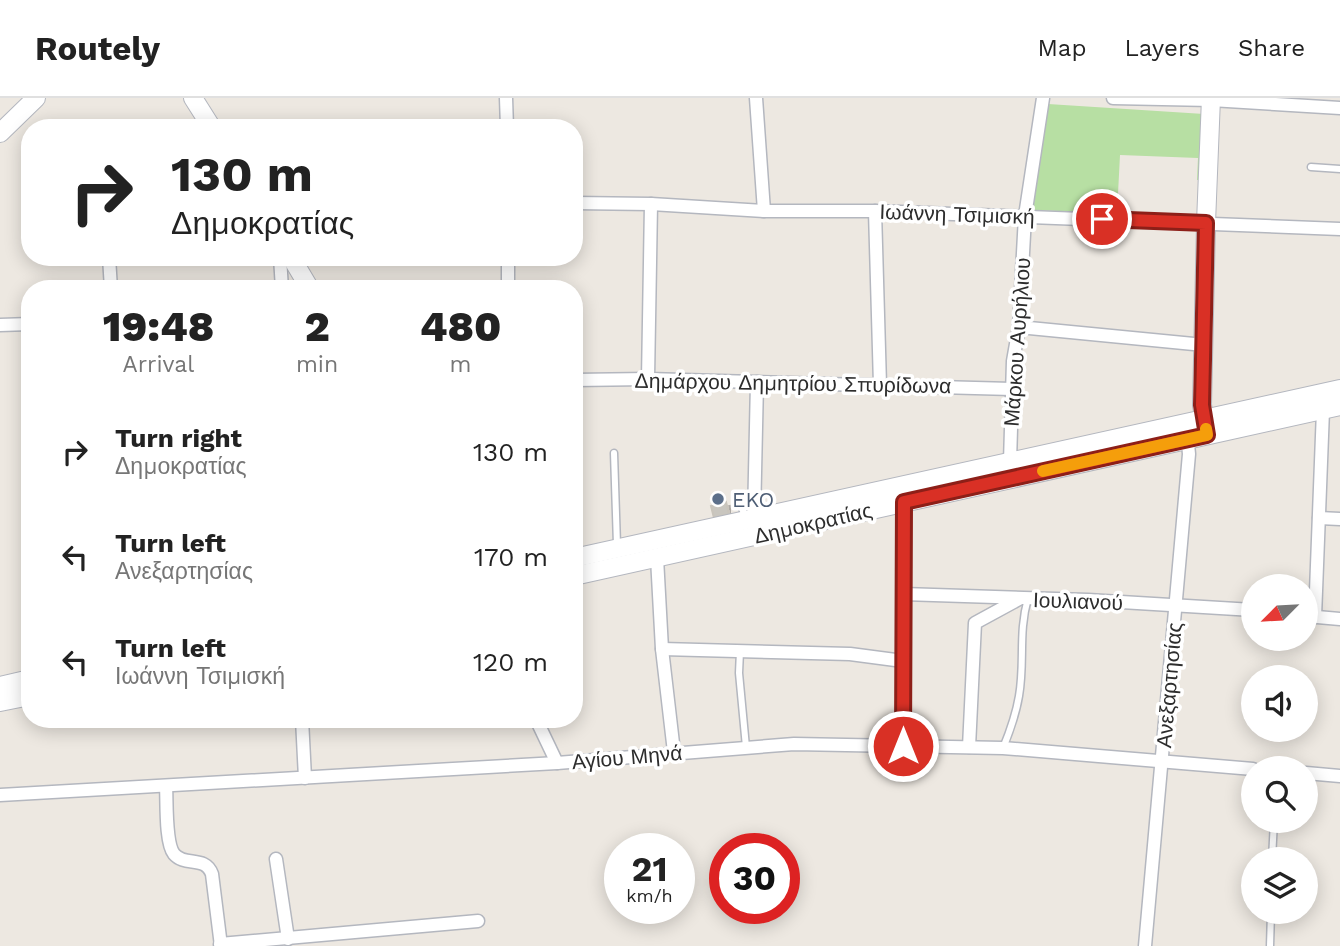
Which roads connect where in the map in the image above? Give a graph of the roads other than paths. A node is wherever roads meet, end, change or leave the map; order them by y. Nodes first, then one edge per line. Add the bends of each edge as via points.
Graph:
1 (36, 98) edge
2 (193, 98) edge
3 (506, 98) edge
4 (755, 98) edge
5 (1043, 98) edge
6 (1113, 98) edge
7 (1211, 99) edge
8 (1295, 101) edge
9 (1340, 108) edge
10 (206, 119) edge
11 (507, 119) edge
12 (0, 133) edge
13 (1311, 167) dead end
14 (1340, 169) edge
15 (583, 203) edge
16 (651, 204) junction
17 (764, 211) junction
18 (875, 211) junction
19 (1025, 216) junction
20 (1206, 223) junction
21 (1340, 229) edge
22 (21, 324) edge
23 (0, 325) edge
24 (1019, 327) junction
25 (1203, 345) junction
26 (648, 379) junction
27 (583, 380) edge
28 (758, 382) junction
29 (880, 385) junction
30 (1012, 389) junction
31 (1340, 389) edge
32 (1331, 408) edge
33 (1206, 427) junction
34 (1187, 432) junction
35 (614, 453) dead end
36 (1010, 462) junction
37 (904, 502) junction
38 (747, 515) junction
39 (1319, 518) junction
40 (1340, 519) edge
41 (617, 548) junction
42 (583, 556) edge
43 (657, 558) junction
44 (583, 574) edge
45 (1314, 574) edge
46 (903, 594) junction
47 (1024, 599) junction
48 (1176, 605) junction
49 (1241, 609) edge
50 (1318, 618) edge
51 (1340, 619) edge
52 (663, 649) junction
53 (740, 651) junction
54 (903, 661) junction
55 (21, 684) edge
56 (1, 695) edge
57 (21, 696) edge
58 (302, 728) edge
59 (540, 728) edge
60 (903, 746) junction
61 (746, 747) junction
62 (969, 747) junction
63 (1003, 748) junction
64 (674, 752) junction
65 (1161, 762) junction
66 (557, 763) junction
67 (1241, 768) edge
68 (1318, 774) edge
69 (1340, 776) edge
70 (305, 778) junction
71 (166, 786) junction
72 (0, 795) edge
73 (276, 859) dead end
74 (478, 921) dead end
75 (1271, 924) edge
76 (288, 939) junction
77 (220, 945) edge
78 (1145, 946) edge
79 (1270, 946) edge

1 - 12 main road
2 - 10 main road
3 - 11 street
4 - 17 street
5 - 19 street, Μάρκου Αυρήλιου
6 - 7 street
7 - 8 street
7 - 20 main road
8 - 9 street
13 - 14 lane
15 - 16 street, Ιωάννη Τσιμισκή
16 - 17 street, Ιωάννη Τσιμισκή
16 - 26 street
17 - 18 street, Ιωάννη Τσιμισκή
18 - 19 street, Ιωάννη Τσιμισκή
18 - 29 street
19 - 20 street, Ιωάννη Τσιμισκή
19 - 24 street, Μάρκου Αυρήλιου
20 - 21 street, Ιωάννη Τσιμισκή
20 - 25 main road
22 - 23 street
24 - 25 street
24 - 30 street, Μάρκου Αυρήλιου
25 - 33 main road
26 - 27 street, Δημάρχου Δημητρίου Σπυρίδωνα
26 - 28 street, Δημάρχου Δημητρίου Σπυρίδωνα
28 - 29 street, Δημάρχου Δημητρίου Σπυρίδωνα
28 - 38 street
29 - 30 street, Δημάρχου Δημητρίου Σπυρίδωνα
30 - 36 street, Μάρκου Αυρήλιου
31 - 33 main road, Δημοκρατίας
32 - 33 main road, Δημοκρατίας
32 - 39 street
33 - 34 main road, Δημοκρατίας
34 - 36 main road, Δημοκρατίας
34 - 37 main road, Δημοκρατίας
34 - 48 street, Ανεξαρτησίας
35 - 41 lane
36 - 38 main road, Δημοκρατίας
37 - 43 main road, Δημοκρατίας
37 - 46 street
38 - 41 main road, Δημοκρατίας
39 - 40 street
39 - 45 street
41 - 42 main road, Δημοκρατίας
43 - 44 main road, Δημοκρατίας
43 - 52 street
46 - 47 street, Ιουλιανού
46 - 54 street
47 - 48 street, Ιουλιανού
47 - 62 street via 975,623
47 - 63 lane via 1020,695
48 - 49 street, Ιουλιανού
48 - 65 street, Ανεξαρτησίας
50 - 51 street
52 - 53 street
52 - 64 street
53 - 54 street via 850,654
53 - 61 lane
54 - 60 street
55 - 56 main road
56 - 57 main road
58 - 70 street
59 - 66 street
60 - 61 street, Αγίου Μηνά via 821,743
60 - 62 street, Αγίου Μηνά
61 - 64 street, Αγίου Μηνά
62 - 63 street, Αγίου Μηνά
63 - 65 street, Αγίου Μηνά
64 - 66 street, Αγίου Μηνά
65 - 67 street, Αγίου Μηνά
65 - 78 street, Ανεξαρτησίας
66 - 70 street, Αγίου Μηνά
68 - 69 street
70 - 71 street, Αγίου Μηνά
71 - 72 street, Αγίου Μηνά
71 - 77 street via 174,855 210,868
73 - 76 street
74 - 76 street
75 - 79 lane
76 - 77 street

